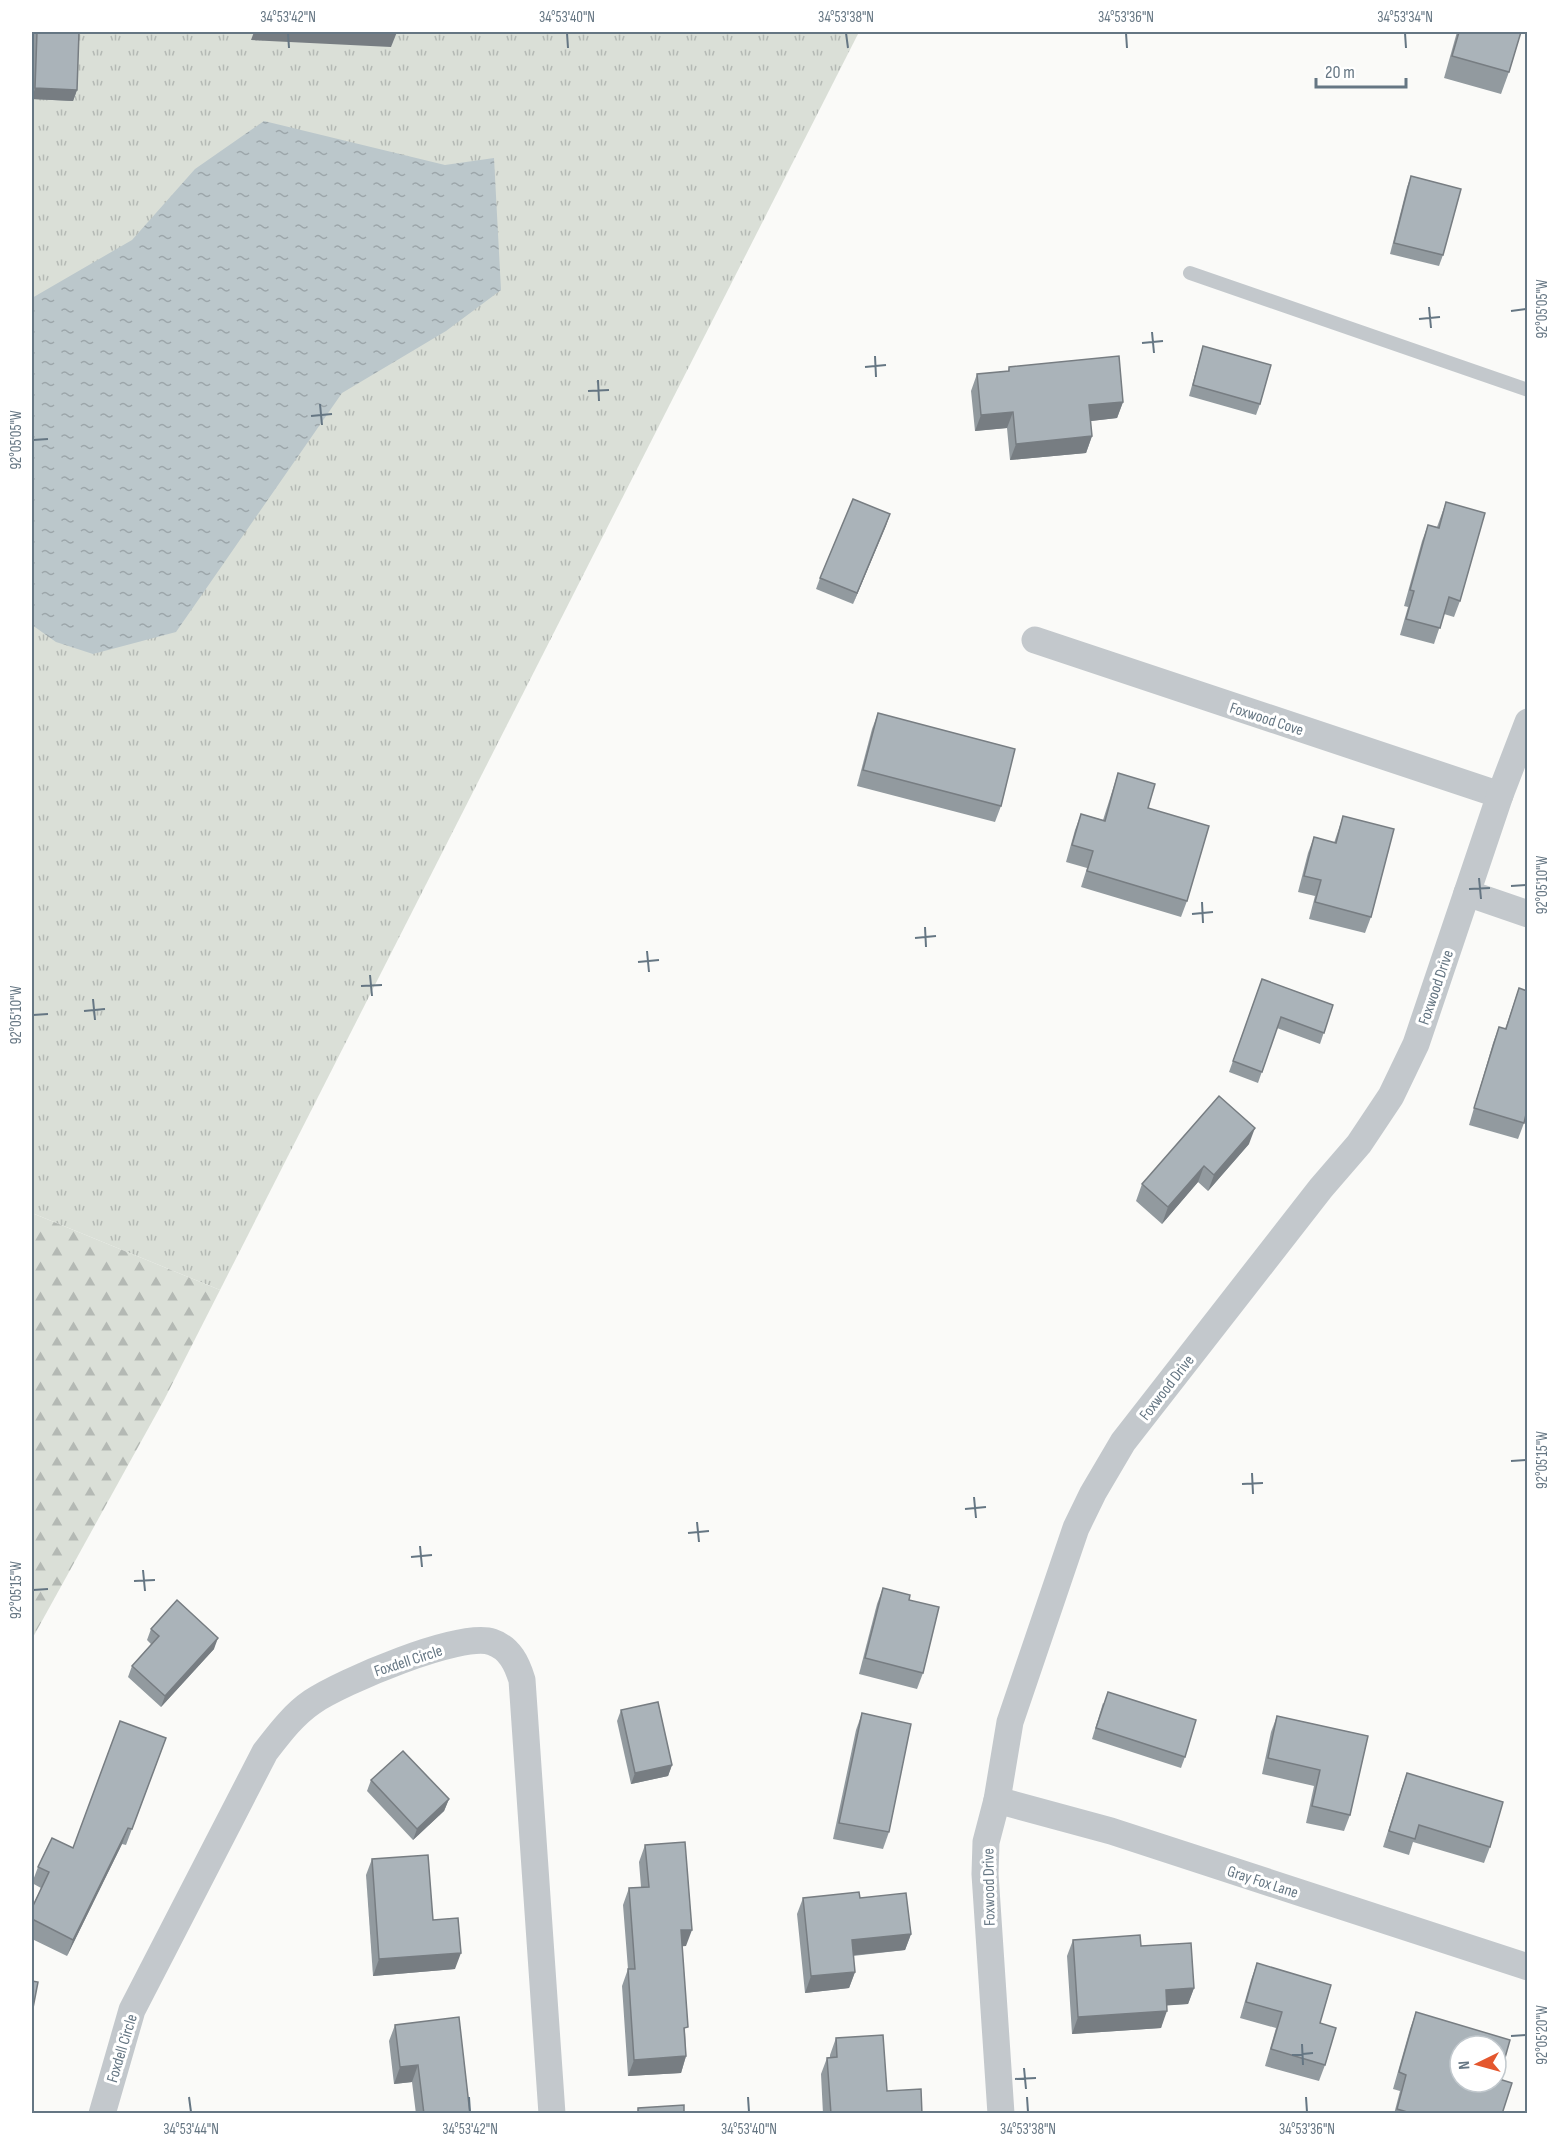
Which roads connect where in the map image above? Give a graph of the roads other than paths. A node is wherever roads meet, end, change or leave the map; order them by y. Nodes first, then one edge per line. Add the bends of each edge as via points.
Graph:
1 (1190, 273) dead end
2 (1527, 390) edge
3 (1035, 640) dead end
4 (1527, 722) edge
5 (1500, 795) junction
6 (1467, 893) junction
7 (1527, 914) edge
8 (997, 1800) junction
9 (1527, 1967) edge
10 (102, 2114) edge
11 (552, 2114) edge
12 (1001, 2114) edge

1 - 2 lane
3 - 5 street, Foxwood Cove
4 - 5 street, Foxwood Drive
5 - 6 street, Foxwood Drive
6 - 7 street
6 - 8 street, Foxwood Drive via 1416,1044 1391,1096 1359,1144 1123,1442 1093,1492 1076,1528 1010,1722
8 - 9 street, Gray Fox Lane via 1111,1831
8 - 12 street, Foxwood Drive via 986,1842 985,1874
10 - 11 street, Foxdell Circle via 132,2010 265,1752 286,1725 330,1690 391,1663 473,1640 503,1648 516,1662 522,1680

